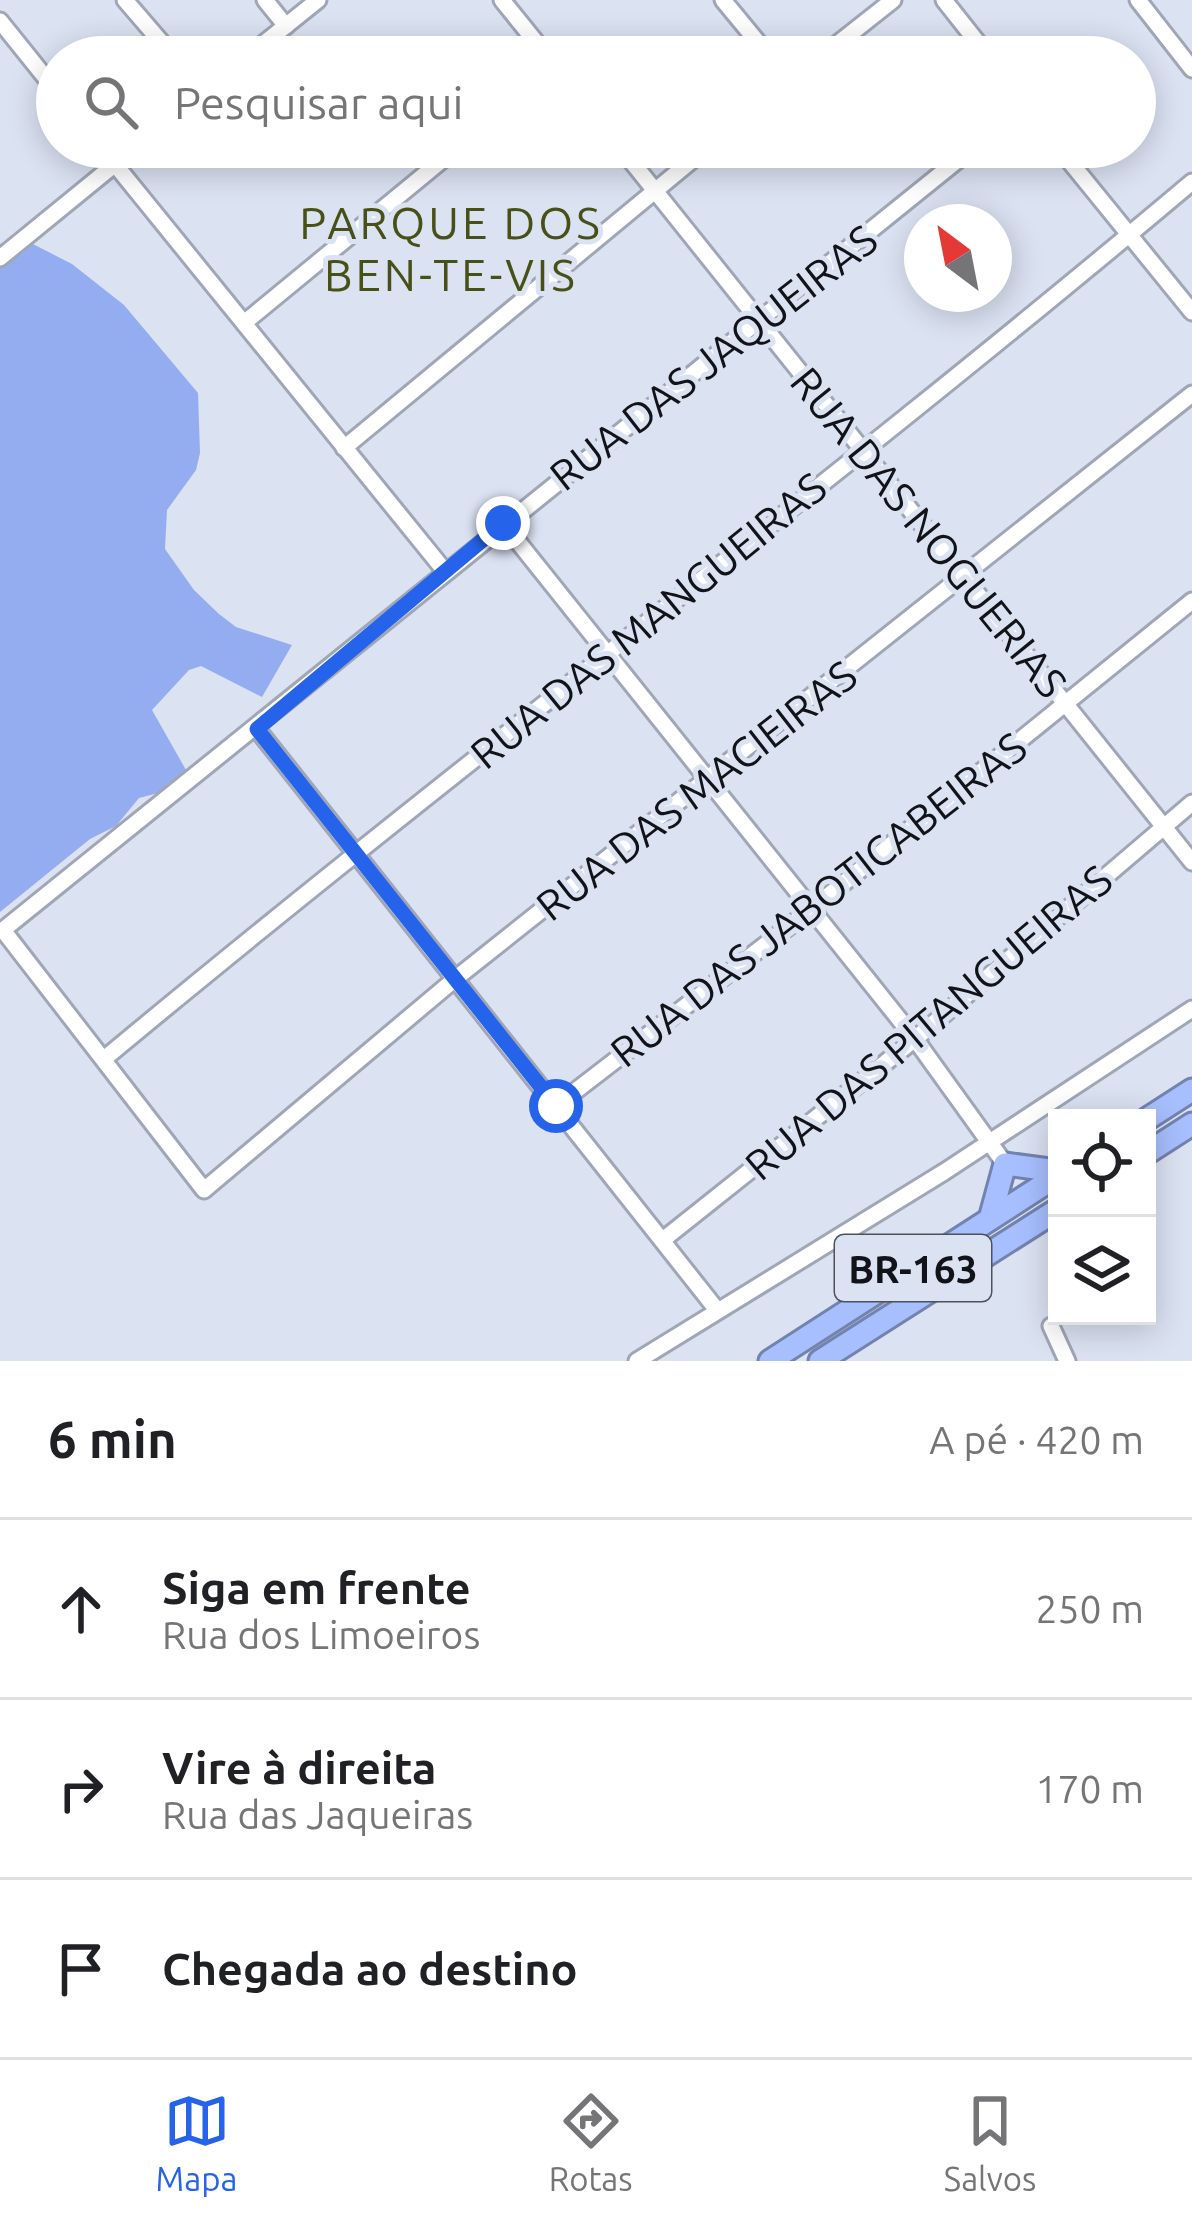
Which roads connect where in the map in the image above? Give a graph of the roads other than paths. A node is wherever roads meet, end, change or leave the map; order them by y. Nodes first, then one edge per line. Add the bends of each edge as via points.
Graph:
1 (125, 0) edge
2 (265, 0) edge
3 (318, 0) edge
4 (502, 0) edge
5 (723, 0) edge
6 (893, 0) edge
7 (944, 0) edge
8 (1138, 0) edge
9 (0, 21) edge
10 (286, 26) junction
11 (156, 36) edge
12 (273, 36) edge
13 (531, 36) edge
14 (753, 36) edge
15 (848, 36) edge
16 (972, 36) edge
17 (36, 66) edge
18 (1192, 69) edge
19 (110, 168) edge
20 (118, 168) edge
21 (432, 168) edge
22 (637, 168) edge
23 (682, 168) edge
24 (948, 168) edge
25 (1074, 168) edge
26 (1192, 182) edge
27 (654, 190) junction
28 (1127, 236) junction
29 (0, 257) edge
30 (1192, 312) edge
31 (759, 321) junction
32 (244, 323) junction
33 (1192, 394) edge
34 (344, 448) junction
35 (860, 449) junction
36 (503, 523) junction
37 (444, 570) junction
38 (965, 578) junction
39 (1192, 601) edge
40 (611, 654) junction
41 (1065, 703) junction
42 (257, 729) junction
43 (707, 782) junction
44 (1192, 803) edge
45 (1163, 826) junction
46 (355, 851) junction
47 (1192, 862) edge
48 (809, 910) junction
49 (455, 980) junction
50 (1192, 1009) edge
51 (915, 1039) junction
52 (104, 1059) junction
53 (1192, 1090) edge
54 (556, 1106) junction
55 (1156, 1113) edge
56 (1192, 1124) edge
57 (992, 1141) junction
58 (1156, 1147) edge
59 (1005, 1164) junction
60 (1048, 1171) edge
61 (1048, 1179) edge
62 (1048, 1216) edge
63 (990, 1219) junction
64 (664, 1239) junction
65 (716, 1310) junction
66 (1051, 1326) dead end
67 (638, 1361) edge
68 (770, 1361) edge
69 (820, 1361) edge
70 (1067, 1361) edge

1 - 11 street
2 - 10 street
3 - 10 street
4 - 13 street
5 - 14 street
6 - 15 street
7 - 16 street
8 - 18 street
9 - 17 street
10 - 12 street
19 - 29 street
20 - 32 street
21 - 32 street
22 - 27 street, RUA DAS NOGUERIAS
23 - 27 street
24 - 31 street, RUA DAS JAQUEIRAS
25 - 28 street
26 - 28 street, RUA DAS MANGUEIRAS
27 - 31 street, RUA DAS NOGUERIAS
27 - 34 street
28 - 30 street
28 - 35 street, RUA DAS MANGUEIRAS
31 - 35 street, RUA DAS NOGUERIAS
31 - 36 street, RUA DAS JAQUEIRAS
32 - 34 street
33 - 38 street, RUA DAS MACIEIRAS
34 - 37 street
35 - 38 street, RUA DAS NOGUERIAS
35 - 40 street, RUA DAS MANGUEIRAS
36 - 37 street, RUA DAS JAQUEIRAS
36 - 40 street
37 - 42 street, RUA DAS JAQUEIRAS
38 - 41 street, RUA DAS NOGUERIAS
38 - 43 street, RUA DAS MACIEIRAS
39 - 41 street, RUA DAS JABOTICABEIRAS
40 - 43 street
40 - 46 street, RUA DAS MANGUEIRAS
41 - 45 street, RUA DAS NOGUERIAS
41 - 48 street, RUA DAS JABOTICABEIRAS
42 - 46 street
42 - 52 street, RUA DAS JAQUEIRAS via 3,929
43 - 48 street
43 - 49 street, RUA DAS MACIEIRAS
44 - 45 street, RUA DAS PITANGUEIRAS
45 - 47 street, RUA DAS NOGUERIAS
45 - 51 street, RUA DAS PITANGUEIRAS
46 - 49 street
46 - 52 street, RUA DAS MANGUEIRAS
48 - 51 street
48 - 54 street, RUA DAS JABOTICABEIRAS
49 - 52 street, RUA DAS MACIEIRAS via 204,1190
49 - 54 street
50 - 57 street
51 - 57 street
51 - 64 street, RUA DAS PITANGUEIRAS
53 - 55 highway
54 - 64 street
56 - 58 highway
57 - 59 street
57 - 65 street
59 - 60 highway
59 - 63 highway
61 - 63 highway, BR-163
62 - 69 highway, BR-163
63 - 68 highway, BR-163
64 - 65 street
65 - 67 street
66 - 70 street

